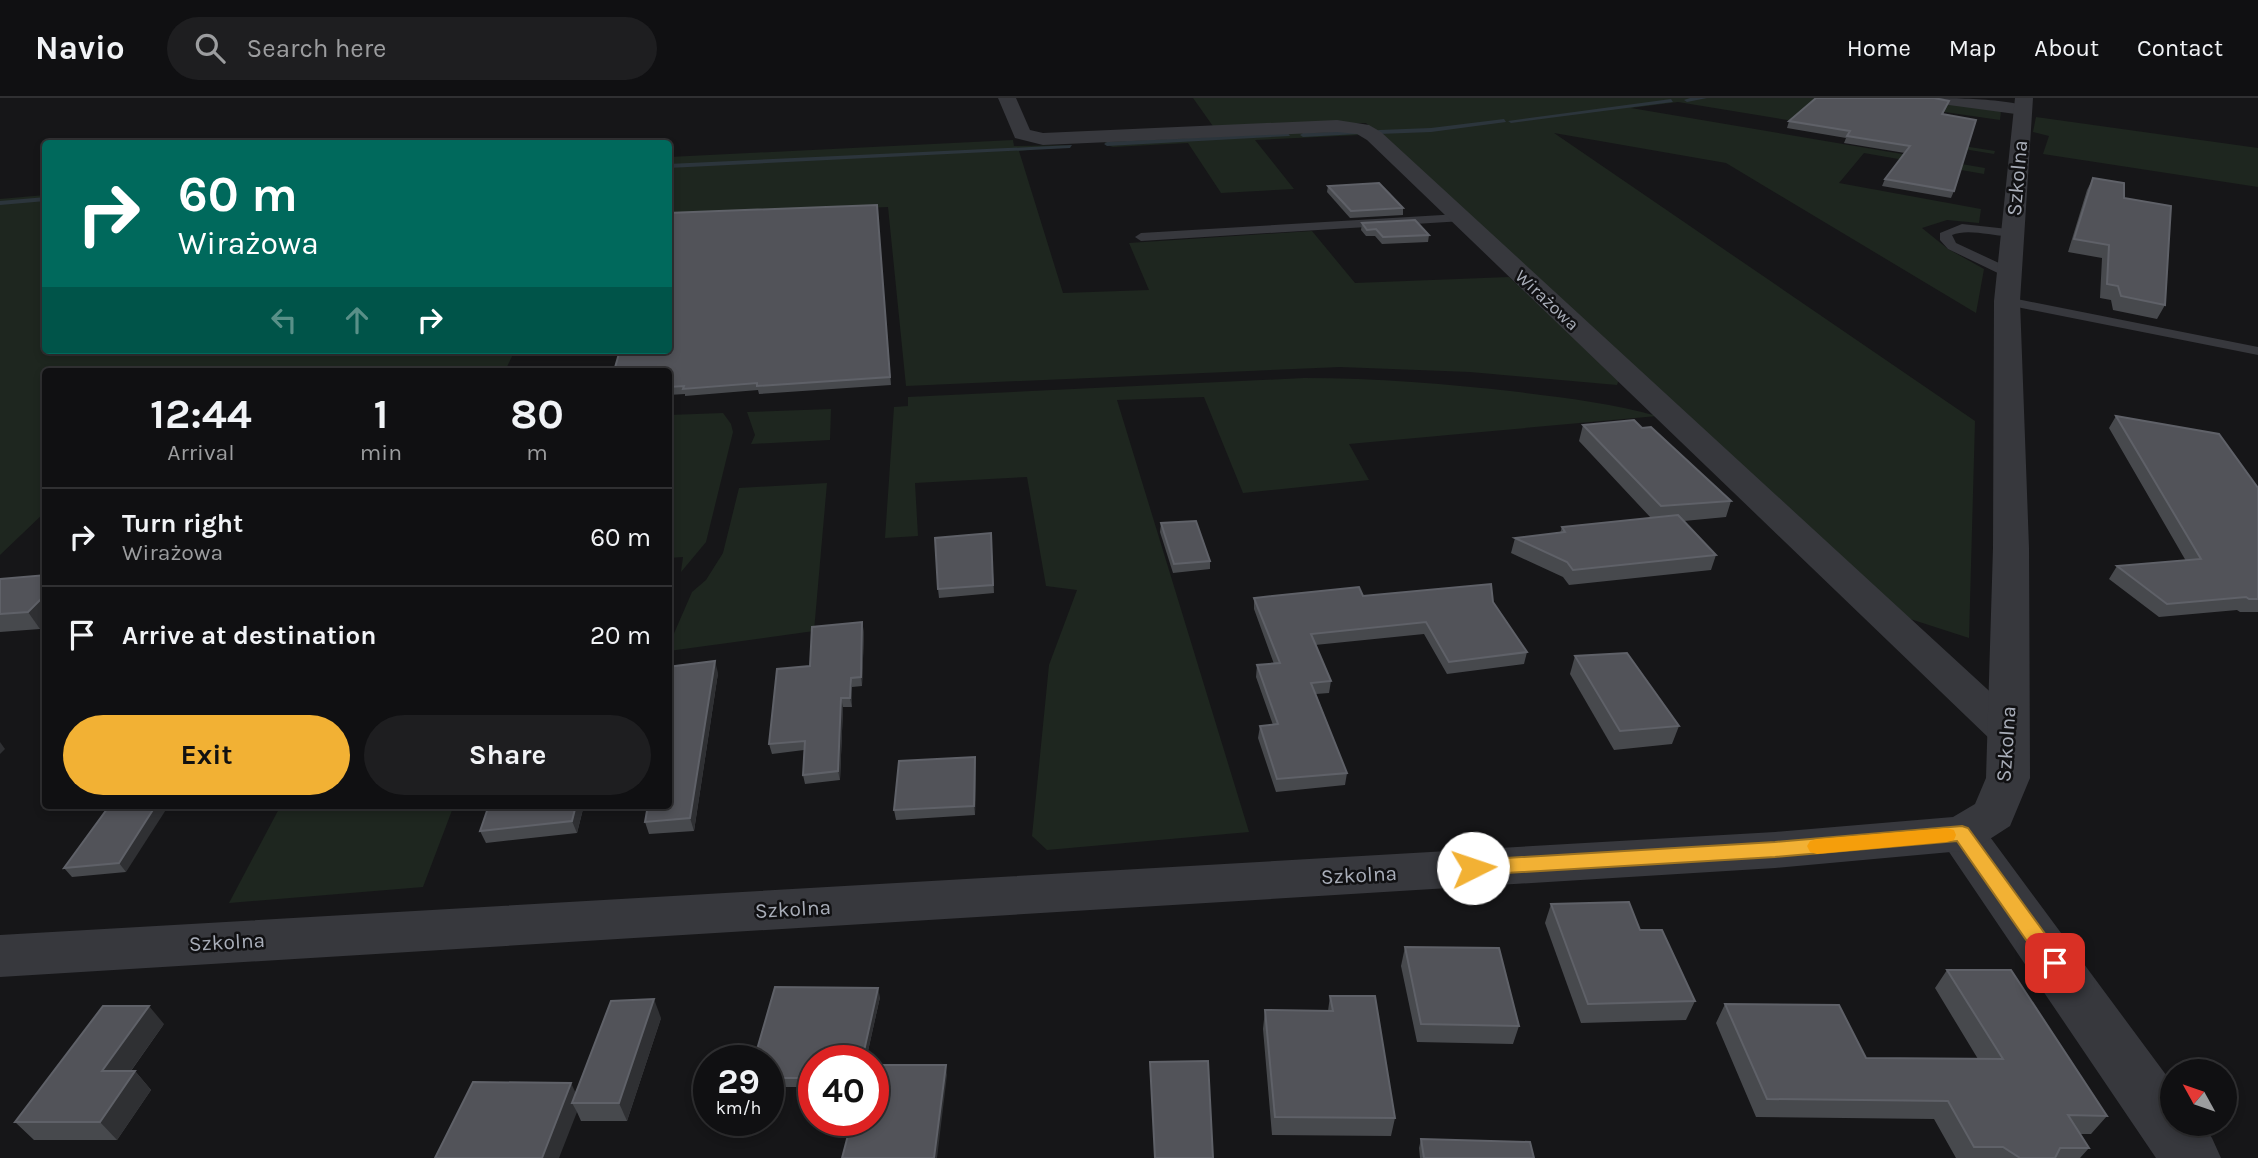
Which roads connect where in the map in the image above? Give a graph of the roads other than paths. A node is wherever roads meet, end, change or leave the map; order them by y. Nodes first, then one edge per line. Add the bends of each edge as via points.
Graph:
1 (1007, 98) edge
2 (1934, 98) edge
3 (2023, 104) edge
4 (1459, 218) junction
5 (2012, 233) junction
6 (1141, 237) dead end
7 (2008, 287) junction
8 (2258, 351) edge
9 (2008, 732) junction
10 (1962, 834) junction
11 (0, 956) edge
12 (2191, 1158) edge

1 - 4 street, Wirażowa via 1022,134 1043,139 1337,126 1362,129
2 - 3 street
3 - 5 street, Szkolna
4 - 6 lane
4 - 9 street, Wirażowa
5 - 7 street, Szkolna
5 - 7 lane via 1968,227 1946,233 1952,246
7 - 8 lane
7 - 9 street, Szkolna
9 - 10 street, Szkolna via 2008,778 1994,814
10 - 11 street, Szkolna via 1734,852
10 - 12 street

